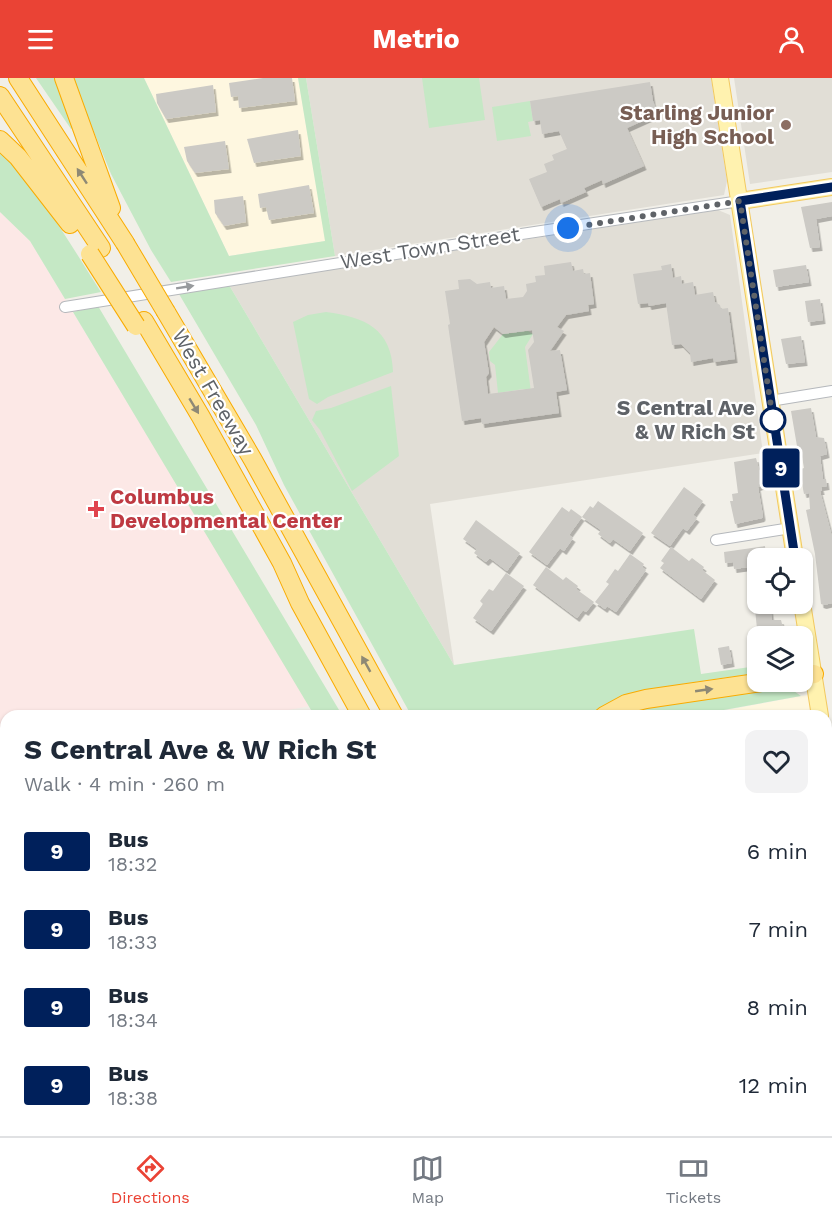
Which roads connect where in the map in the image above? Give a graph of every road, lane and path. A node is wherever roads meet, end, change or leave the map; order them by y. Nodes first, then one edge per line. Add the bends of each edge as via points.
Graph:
1 (18, 78) edge
2 (64, 78) edge
3 (720, 78) edge
4 (0, 96) edge
5 (0, 140) edge
6 (832, 187) edge
7 (740, 201) junction
8 (125, 243) junction
9 (95, 251) junction
10 (65, 307) dead end
11 (832, 391) edge
12 (770, 401) junction
13 (790, 528) junction
14 (716, 540) dead end
15 (793, 548) edge
16 (747, 684) edge
17 (813, 692) edge
18 (359, 710) edge
19 (391, 710) edge
20 (615, 710) edge
21 (818, 710) edge

8 -> 1 highway, West Freeway
2 - 8 highway
3 - 7 main road
4 - 9 highway, West Freeway
5 - 9 highway
6 - 7 main road, West Town Street
10 -> 7 street, West Town Street
7 - 12 main road
19 -> 8 highway, West Freeway, bridge via 232,424
9 -> 18 highway, West Freeway via 164,356 282,563
11 - 12 street
12 - 13 main road
13 - 14 street
13 - 15 main road
20 -> 16 highway via 646,699
17 - 21 main road

